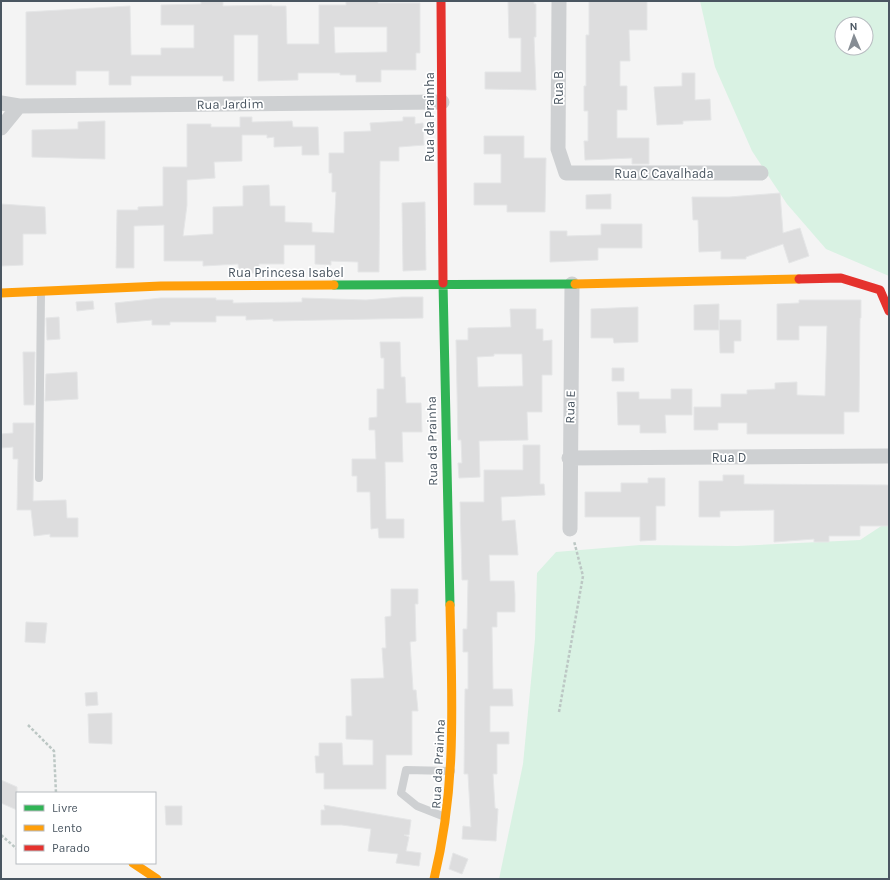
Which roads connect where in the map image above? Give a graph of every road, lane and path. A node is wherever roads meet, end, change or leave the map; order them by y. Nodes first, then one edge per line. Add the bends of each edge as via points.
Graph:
1 (441, 1) edge
2 (559, 1) edge
3 (442, 102) junction
4 (1, 103) edge
5 (19, 106) junction
6 (1, 128) edge
7 (566, 173) joint
8 (761, 173) dead end
9 (442, 284) junction
10 (572, 284) junction
11 (41, 291) junction
12 (1, 293) edge
13 (889, 311) edge
14 (889, 456) edge
15 (570, 458) junction
16 (39, 478) dead end
17 (570, 529) joint
18 (559, 712) dead end
19 (28, 725) dead end
20 (452, 771) junction
21 (56, 792) edge
22 (447, 818) junction
23 (1, 835) edge
24 (16, 848) edge
25 (134, 864) edge
26 (157, 879) edge
27 (434, 879) edge

1 - 3 street, Rua da Prainha
2 - 7 street, Rua B via 558,149
3 - 5 street, Rua Jardim
3 - 9 street, Rua da Prainha
4 - 5 street, Rua Jardim
5 - 6 street
7 - 8 street, Rua C Cavalhada
9 - 10 street, Rua Princesa Isabel
9 - 11 street, Rua Princesa Isabel via 161,286
9 - 20 street, Rua da Prainha via 454,727
10 - 13 street via 840,278 880,290
10 - 15 street, Rua E
11 - 12 street, Rua Princesa Isabel
11 - 16 lane
14 - 15 street, Rua D
15 - 17 street, Rua E
17 - 18 path via 583,576
19 - 21 path via 54,751
20 - 22 street, Rua da Prainha
20 - 22 lane via 406,770 400,793 417,806
22 - 27 street, Rua da Prainha via 443,847
23 - 24 path
25 - 26 street

